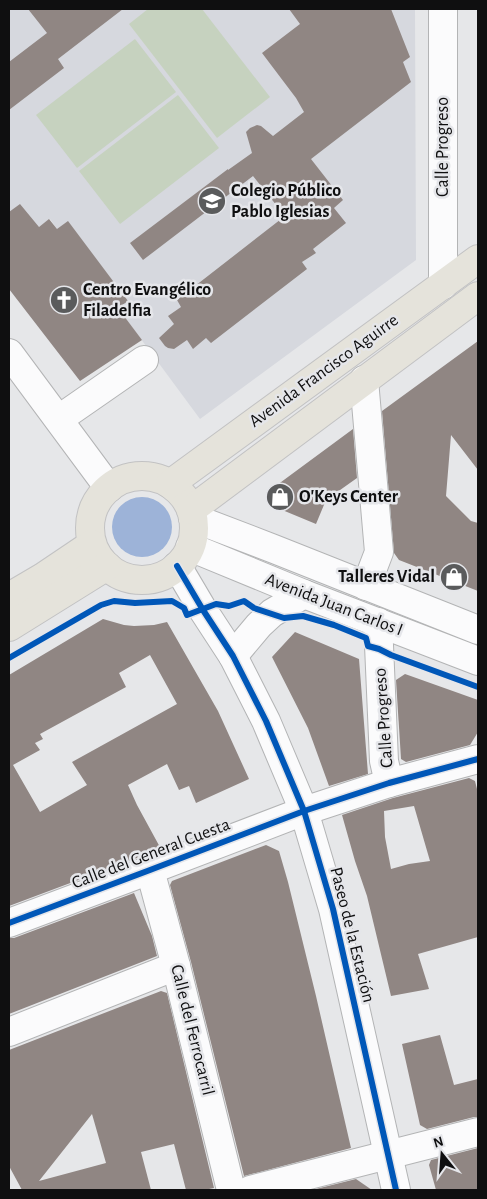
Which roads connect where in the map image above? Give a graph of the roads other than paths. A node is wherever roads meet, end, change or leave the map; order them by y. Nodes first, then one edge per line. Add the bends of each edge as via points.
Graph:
1 (443, 9) edge
2 (478, 259) edge
3 (442, 285) junction
4 (476, 303) edge
5 (9, 353) edge
6 (144, 360) dead end
7 (364, 380) junction
8 (58, 419) junction
9 (170, 484) junction
10 (109, 488) junction
11 (192, 514) junction
12 (99, 555) junction
13 (183, 557) junction
14 (366, 586) junction
15 (304, 594) junction
16 (9, 597) edge
17 (378, 622) junction
18 (9, 627) edge
19 (478, 630) edge
20 (233, 656) junction
21 (478, 661) edge
22 (478, 759) edge
23 (389, 783) junction
24 (304, 811) junction
25 (150, 870) junction
26 (9, 923) edge
27 (176, 966) junction
28 (9, 1032) edge
29 (478, 1132) edge
30 (388, 1156) junction
31 (231, 1190) edge
32 (250, 1190) edge
33 (396, 1190) edge

1 - 3 street, Calle Progreso
2 - 3 main road, Avenida Francisco Aguirre
3 - 9 main road, Avenida Francisco Aguirre
4 - 7 main road, Avenida Francisco Aguirre
5 - 8 street
6 - 8 street
7 - 11 main road, Avenida Francisco Aguirre
7 - 14 street via 379,552
8 - 10 street
9 - 10 main road via 155,477 138,476 123,479
9 - 11 main road via 181,493
10 - 12 main road via 99,497 90,526
11 - 13 main road via 193,533
11 - 14 street, Avenida Juan Carlos I
12 - 13 main road via 121,575 133,579 166,573
12 - 16 main road via 43,577
12 - 18 main road
13 - 15 street, Avenida Juan Carlos I
13 - 20 street, Paseo de la Estación
14 - 19 street, Avenida Juan Carlos I
15 - 17 street, Avenida Juan Carlos I
15 - 20 street via 259,625
17 - 21 street, Avenida Juan Carlos I
17 - 23 street, Calle Progreso via 384,761
20 - 24 street, Paseo de la Estación via 266,721
22 - 23 street, Calle del General Cuesta
23 - 24 street, Calle del General Cuesta
24 - 25 street, Calle del General Cuesta
24 - 30 street, Paseo de la Estación via 333,909
25 - 26 street, Calle del General Cuesta
25 - 27 street, Calle del Ferrocarril
27 - 28 street
27 - 31 street, Calle del Ferrocarril
29 - 30 street
30 - 32 street
30 - 33 street, Paseo de la Estación

